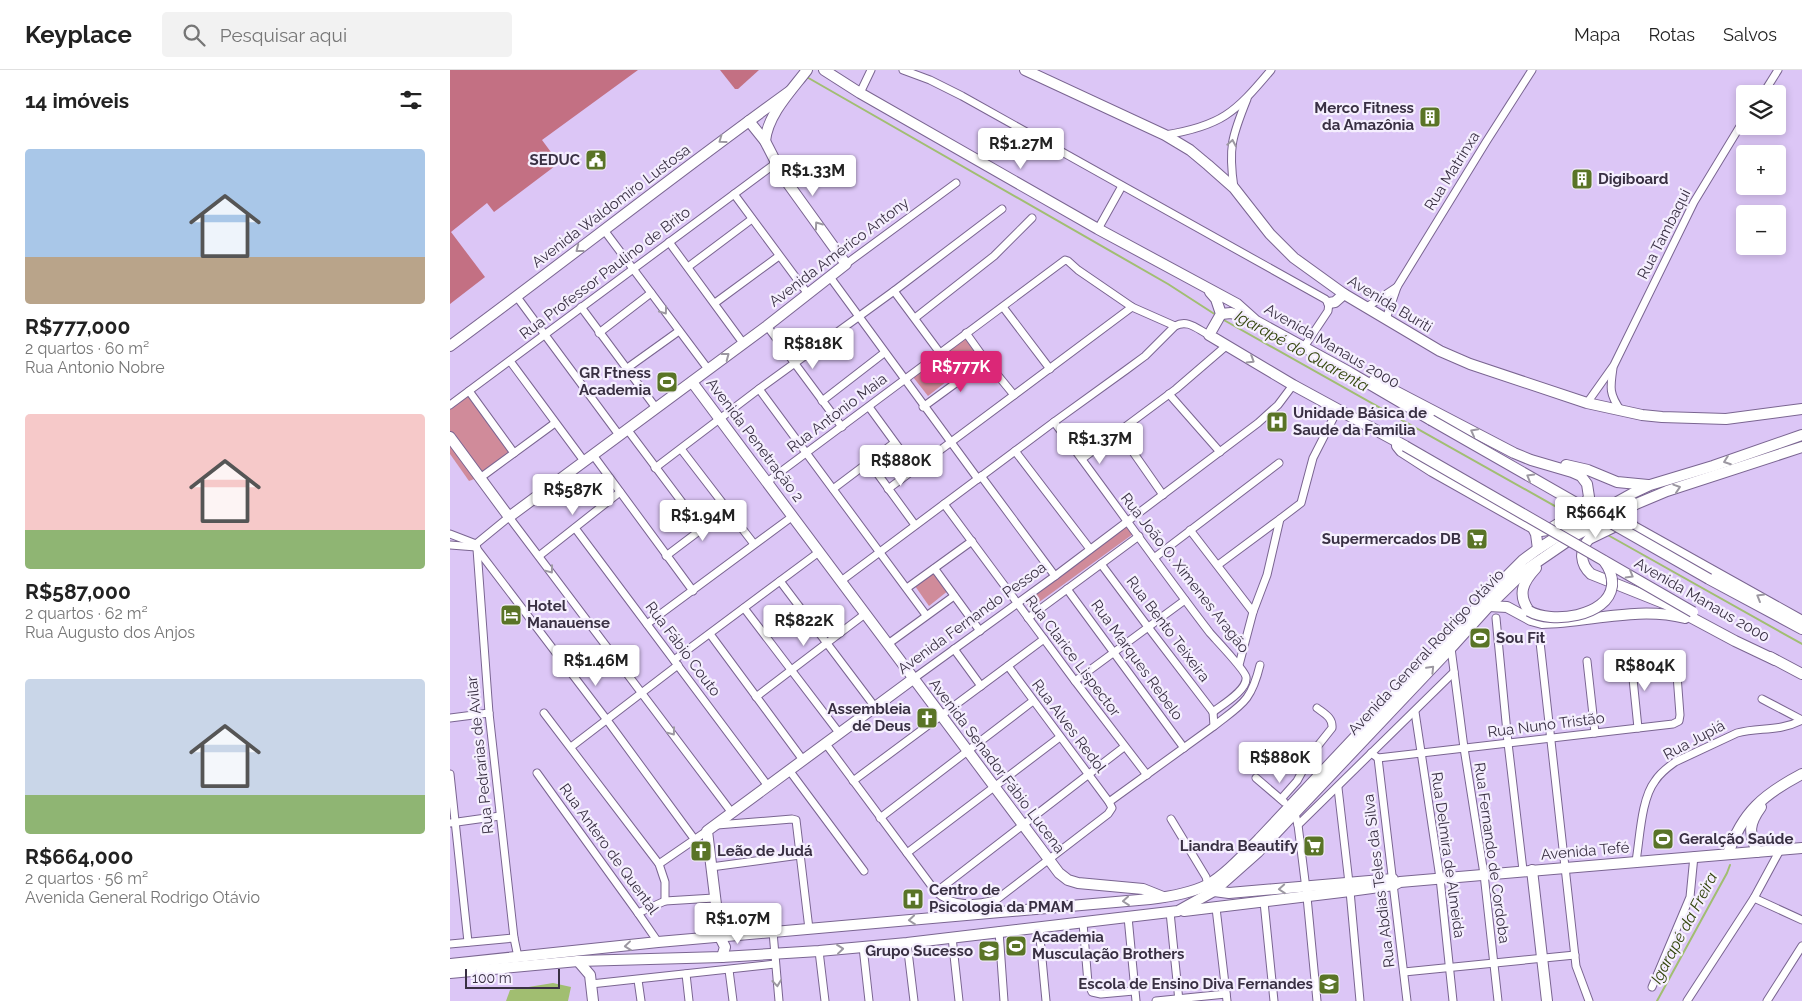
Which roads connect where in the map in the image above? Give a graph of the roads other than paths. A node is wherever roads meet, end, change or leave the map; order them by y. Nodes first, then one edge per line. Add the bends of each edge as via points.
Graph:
1 (807, 70) edge
2 (824, 70) edge
3 (872, 70) edge
4 (902, 70) edge
5 (1025, 70) edge
6 (1270, 70) edge
7 (1532, 70) edge
8 (1778, 70) edge
9 (1768, 85) edge
10 (790, 91) junction
11 (860, 93) junction
12 (1247, 99) junction
13 (749, 121) junction
14 (1736, 132) edge
15 (1165, 135) junction
16 (765, 141) junction
17 (776, 163) junction
18 (956, 183) dead end
19 (1122, 186) junction
20 (1234, 188) junction
21 (734, 194) junction
22 (1002, 209) dead end
23 (1032, 218) dead end
24 (752, 219) junction
25 (1098, 229) junction
26 (604, 230) junction
27 (669, 242) junction
28 (780, 256) junction
29 (846, 264) junction
30 (688, 267) junction
31 (632, 268) junction
32 (830, 277) junction
33 (1397, 287) junction
34 (1208, 289) junction
35 (894, 291) junction
36 (651, 294) junction
37 (808, 294) junction
38 (1344, 294) junction
39 (517, 297) junction
40 (715, 303) junction
41 (1329, 304) junction
42 (1003, 307) junction
43 (1132, 307) junction
44 (1367, 307) junction
45 (581, 308) junction
46 (1220, 315) junction
47 (858, 318) junction
48 (915, 318) junction
49 (1386, 320) junction
50 (1256, 321) junction
51 (767, 326) junction
52 (1175, 326) junction
53 (679, 331) junction
54 (1210, 332) junction
55 (599, 333) junction
56 (966, 333) junction
57 (545, 335) junction
58 (744, 343) junction
59 (450, 346) edge
60 (1226, 346) junction
61 (1304, 347) junction
62 (884, 353) junction
63 (940, 353) junction
64 (510, 361) junction
65 (986, 361) junction
66 (795, 364) junction
67 (1614, 365) junction
68 (626, 369) junction
69 (1050, 369) junction
70 (708, 370) junction
71 (1349, 372) junction
72 (904, 380) junction
73 (692, 382) junction
74 (1294, 385) junction
75 (759, 390) junction
76 (470, 391) junction
77 (1169, 394) junction
78 (1014, 395) junction
79 (822, 401) junction
80 (1587, 403) junction
81 (450, 405) edge
82 (868, 407) junction
83 (923, 407) junction
84 (656, 408) junction
85 (1338, 408) junction
86 (1802, 409) edge
87 (1620, 411) junction
88 (720, 419) junction
89 (1054, 422) junction
90 (555, 423) junction
91 (842, 427) junction
92 (623, 432) junction
93 (1119, 432) junction
94 (1802, 435) edge
95 (1389, 437) junction
96 (450, 438) edge
97 (951, 442) junction
98 (894, 443) junction
99 (1802, 447) edge
100 (681, 449) junction
101 (1015, 451) junction
102 (514, 452) junction
103 (1220, 452) junction
104 (806, 454) junction
105 (588, 458) junction
106 (1082, 460) junction
107 (870, 462) junction
108 (1279, 463) dead end
109 (1550, 465) junction
110 (655, 468) junction
111 (915, 470) junction
112 (480, 478) junction
113 (979, 478) junction
114 (767, 482) junction
115 (1650, 485) junction
116 (833, 489) junction
117 (888, 489) junction
118 (620, 492) junction
119 (1163, 495) junction
120 (944, 504) junction
121 (1636, 504) junction
122 (727, 510) junction
123 (793, 516) junction
124 (509, 517) junction
125 (1280, 519) junction
126 (1628, 520) junction
127 (1127, 521) junction
128 (915, 525) junction
129 (1565, 525) junction
130 (575, 528) junction
131 (1533, 528) junction
132 (702, 529) junction
133 (1190, 530) junction
134 (450, 534) edge
135 (1139, 536) junction
136 (972, 541) junction
137 (754, 544) junction
138 (450, 545) edge
139 (476, 547) junction
140 (1090, 549) junction
141 (1538, 549) junction
142 (1553, 551) junction
143 (819, 552) junction
144 (880, 552) junction
145 (539, 556) junction
146 (666, 556) junction
147 (1154, 558) junction
148 (1602, 558) junction
149 (1101, 564) junction
150 (1218, 565) junction
151 (934, 570) junction
152 (1055, 576) junction
153 (780, 581) junction
154 (841, 581) junction
155 (907, 588) junction
156 (1067, 588) junction
157 (692, 591) junction
158 (954, 596) junction
159 (1185, 600) junction
160 (1017, 604) junction
161 (1489, 606) junction
162 (744, 608) junction
163 (1253, 612) junction
164 (865, 614) junction
165 (926, 615) junction
166 (1028, 618) junction
167 (1496, 618) dead end
168 (1802, 621) edge
169 (1699, 622) junction
170 (648, 624) junction
171 (1148, 627) junction
172 (1802, 630) edge
173 (980, 631) junction
174 (710, 634) junction
175 (1044, 639) junction
176 (1540, 642) dead end
177 (827, 643) junction
178 (888, 644) junction
179 (1451, 648) junction
180 (954, 649) junction
181 (1113, 652) junction
182 (1631, 659) dead end
183 (1775, 660) junction
184 (1587, 661) dead end
185 (676, 663) junction
186 (1239, 665) junction
187 (1260, 665) dead end
188 (1008, 666) junction
189 (791, 670) junction
190 (1454, 672) junction
191 (1802, 674) edge
192 (1677, 675) dead end
193 (913, 679) junction
194 (1075, 681) junction
195 (981, 686) junction
196 (642, 693) junction
197 (756, 697) junction
198 (1762, 699) dead end
199 (1033, 701) junction
200 (875, 707) junction
201 (1317, 708) dead end
202 (1213, 712) junction
203 (1415, 712) junction
204 (489, 713) junction
205 (544, 713) dead end
206 (941, 715) junction
207 (450, 718) edge
208 (607, 720) junction
209 (1802, 720) edge
210 (1214, 726) junction
211 (1638, 728) junction
212 (1595, 733) junction
213 (840, 734) junction
214 (1060, 737) junction
215 (1551, 737) junction
216 (1508, 743) junction
217 (826, 744) junction
218 (570, 747) junction
219 (1124, 747) junction
220 (1276, 747) dead end
221 (1184, 748) junction
222 (1464, 748) junction
223 (968, 751) junction
224 (1421, 752) junction
225 (1372, 753) junction
226 (1378, 758) junction
227 (803, 760) junction
228 (1301, 767) junction
229 (789, 770) junction
230 (537, 773) dead end
231 (450, 774) edge
232 (1087, 774) junction
233 (1802, 774) edge
234 (1148, 775) junction
235 (1256, 778) dead end
236 (853, 781) junction
237 (1802, 781) edge
238 (768, 786) junction
239 (995, 787) junction
240 (1338, 788) junction
241 (1281, 799) junction
242 (1109, 802) junction
243 (1293, 810) junction
244 (732, 813) junction
245 (500, 816) junction
246 (880, 818) junction
247 (1171, 819) dead end
248 (452, 823) edge
249 (1022, 824) junction
250 (717, 825) junction
251 (1298, 826) junction
252 (707, 831) junction
253 (695, 840) junction
254 (1802, 848) edge
255 (1780, 850) junction
256 (1757, 852) junction
257 (906, 853) junction
258 (1728, 854) junction
259 (800, 855) junction
260 (1694, 856) junction
261 (1048, 859) junction
262 (1636, 861) junction
263 (659, 864) junction
264 (711, 867) junction
265 (1566, 868) junction
266 (864, 870) dead end
267 (1528, 870) junction
268 (1484, 874) junction
269 (1440, 878) junction
270 (1396, 882) junction
271 (1349, 887) junction
272 (1211, 888) junction
273 (936, 892) junction
274 (1306, 892) junction
275 (1163, 897) junction
276 (714, 898) junction
277 (1754, 898) junction
278 (665, 901) junction
279 (1264, 902) junction
280 (1216, 908) junction
281 (1174, 912) junction
282 (638, 913) junction
283 (1128, 917) junction
284 (1802, 920) edge
285 (1083, 923) junction
286 (1039, 927) junction
287 (809, 930) junction
288 (999, 931) junction
289 (773, 932) junction
290 (720, 937) junction
291 (952, 937) junction
292 (514, 938) junction
293 (468, 942) junction
294 (658, 942) junction
295 (907, 943) junction
296 (450, 944) edge
297 (863, 946) junction
298 (1802, 946) edge
299 (819, 951) junction
300 (774, 954) junction
301 (1575, 955) junction
302 (518, 957) junction
303 (722, 957) junction
304 (1542, 958) junction
305 (600, 960) junction
306 (578, 961) junction
307 (1493, 963) junction
308 (450, 964) edge
309 (775, 964) junction
310 (1449, 968) junction
311 (729, 970) junction
312 (1404, 972) junction
313 (450, 973) edge
314 (686, 974) junction
315 (591, 980) junction
316 (638, 980) junction
317 (1652, 987) dead end
318 (1134, 991) junction
319 (1227, 997) edge
320 (1179, 1000) edge
321 (593, 1001) edge
322 (641, 1001) edge
323 (689, 1001) edge
324 (733, 1001) edge
325 (779, 1001) edge
326 (826, 1001) edge
327 (870, 1001) edge
328 (914, 1001) edge
329 (959, 1001) edge
330 (1004, 1001) edge
331 (1046, 1001) edge
332 (1136, 1001) edge
333 (1156, 1001) edge
334 (1274, 1001) edge
335 (1317, 1001) edge
336 (1360, 1001) edge
337 (1407, 1001) edge
338 (1452, 1001) edge
339 (1498, 1001) edge
340 (1547, 1001) edge
341 (1589, 1001) edge
342 (1687, 1001) edge
343 (1767, 1001) edge

1 - 10 main road, Avenida Waldomiro Lustosa
2 - 11 main road, Avenida Manaus 2000
3 - 11 street
4 - 19 street via 962,96
5 - 15 main road, Avenida Buriti
6 - 12 street
7 - 33 street, Rua Matrinxa
8 - 9 street
10 - 13 main road, Avenida Waldomiro Lustosa
10 - 16 main road, Avenida Waldomiro Lustosa via 768,125
11 - 25 main road, Avenida Manaus 2000
12 - 15 street via 1215,123
20 -> 12 street via 1231,146
13 - 16 main road
13 -> 26 main road, Avenida Waldomiro Lustosa
14 - 67 street, Rua Tambaqui via 1694,202
15 - 20 main road, Avenida Buriti via 1190,150
16 - 17 main road
17 - 21 street, Rua Professor Paulino de Brito
29 -> 17 main road
18 - 29 street, Avenida Américo Antony
19 - 25 street
19 - 41 street
20 - 38 main road, Avenida Buriti via 1270,234 1294,258
21 - 24 street
21 - 27 street, Rua Professor Paulino de Brito
22 - 35 street
23 - 48 street via 979,268
24 - 28 street
24 - 30 street
25 - 34 main road, Avenida Manaus 2000
26 - 31 street
26 -> 39 main road, Avenida Waldomiro Lustosa
27 - 30 street
27 - 31 street, Rua Professor Paulino de Brito
28 - 37 street
28 - 40 street
29 - 32 main road, Avenida Américo Antony
30 - 40 street
31 - 36 street
31 - 45 street, Rua Professor Paulino de Brito
32 - 37 main road, Avenida Américo Antony
32 - 47 street
33 - 44 street, Rua Matrinxa
33 - 49 street, Rua Matrinxa
34 - 46 main road via 1216,299
34 - 50 main road, Avenida Manaus 2000 via 1237,304
35 - 47 street
35 - 48 street
36 -> 53 street
36 - 55 street
37 - 51 main road, Avenida Américo Antony
38 - 41 main road
38 - 44 main road, Avenida Buriti
39 - 57 street
39 - 59 main road, Avenida Waldomiro Lustosa
40 - 58 street
41 - 61 street via 1328,311
42 - 43 street, Rua Antonio Maia via 1062,262 1068,261
42 - 56 street, Rua Antonio Maia
42 - 69 street
43 - 52 street
43 - 69 street
44 - 49 main road, Avenida Buriti
45 - 55 street
45 - 57 street, Rua Professor Paulino de Brito
46 - 50 main road via 1236,314
46 - 54 main road
47 - 62 street
47 - 66 street
48 - 63 street
49 - 80 main road, Avenida Buriti via 1418,340 1470,364
50 - 61 main road, Avenida Manaus 2000
51 - 58 main road, Avenida Américo Antony
51 - 66 street
52 - 54 street via 1181,322 1188,323
52 - 89 street via 1144,356
53 - 68 street
53 - 70 street
54 - 60 main road
55 - 68 street
56 - 63 street, Rua Antonio Maia
56 - 65 street
57 - 64 street, Rua Professor Paulino de Brito
57 - 92 street
70 -> 58 main road, Avenida Américo Antony
60 -> 74 main road
60 - 77 street
61 - 71 main road, Avenida Manaus 2000
62 - 72 street
62 - 79 street
63 - 72 street, Rua Antonio Maia
64 - 76 street, Rua Professor Paulino de Brito
64 - 90 street
65 - 78 street
65 - 83 street
66 - 75 street
66 - 79 street
67 - 80 street, Rua Tambaqui
67 - 87 street, Rua Tambaqui via 1610,394
68 - 84 street
69 - 78 street
70 - 73 main road, Avenida Américo Antony
109 -> 71 main road via 1514,453 1379,382
172 -> 71 main road, Avenida Manaus 2000, bridge
72 - 82 street, Rua Antonio Maia
72 - 83 street
73 - 84 main road, Avenida Américo Antony
73 - 88 main road, Avenida Penetração 2
74 - 85 main road
74 - 103 street, Avenida Fernando Pessoa via 1278,406
75 - 88 street
75 - 104 street
76 - 81 street, Rua Professor Paulino de Brito
76 - 102 street
77 - 93 street
77 - 103 street
78 - 97 street
79 - 91 street
80 - 87 main road, Avenida Buriti
82 - 91 street, Rua Antonio Maia
82 - 98 street
83 - 97 street
84 - 92 main road, Avenida Américo Antony
85 - 95 main road, Avenida Manaus 2000
85 - 125 street via 1313,458 1300,503
86 - 87 main road, Avenida Buriti via 1726,419 1662,417
88 - 100 street
88 - 114 main road, Avenida Penetração 2
89 - 101 street
89 - 106 street, Rua João O. Ximenes Aragão
90 - 102 street
90 - 105 street
91 - 104 street, Rua Antonio Maia
92 - 105 main road, Avenida Américo Antony
92 - 110 street
93 - 106 street
93 - 119 street
94 -> 115 main road, Avenida General Rodrigo Otávio
95 - 131 main road via 1401,451 1432,471
95 - 148 main road, Avenida Manaus 2000, bridge
96 - 112 main road
97 - 111 street
97 - 113 street
98 - 107 street
98 - 111 street
121 -> 99 main road, Avenida General Rodrigo Otávio
100 - 110 street
100 - 122 street
101 - 113 street
101 - 140 street
102 - 112 street
103 - 119 street, Avenida Fernando Pessoa
104 - 114 street, Rua Antonio Maia
104 - 116 street
105 - 118 street
105 - 124 main road, Avenida Américo Antony
106 - 127 street, Rua João O. Ximenes Aragão
107 - 116 street
107 - 117 street
108 - 133 street
109 - 115 main road via 1570,465 1617,482
109 - 129 main road via 1572,472 1587,484 1589,497
110 - 132 street
111 - 117 street
112 - 124 main road
113 - 120 street
113 - 152 street
114 - 123 main road, Avenida Penetração 2
115 - 129 main road, Avenida General Rodrigo Otávio via 1591,516
116 - 144 street
117 - 128 street
118 - 130 street
118 - 146 street
119 - 127 street, Avenida Fernando Pessoa
120 - 128 street
120 - 136 street, Rua Clarice Lispector
121 - 126 main road via 1629,511
121 - 142 main road, Avenida General Rodrigo Otávio
122 - 132 street
122 - 137 street
123 - 137 street
123 - 143 main road, Avenida Senador Fábio Lucena
124 - 139 street, Avenida Américo Antony
124 - 145 street
125 - 150 street
125 - 163 street via 1267,575
168 -> 126 main road via 1634,527
126 - 169 main road via 1589,539 1582,556 1586,569
127 - 135 street, Rua João O. Ximenes Aragão
127 - 140 street, Avenida Fernando Pessoa
128 - 144 street
129 - 131 main road via 1544,531
129 - 141 main road, Avenida General Rodrigo Otávio
130 - 145 street
130 - 170 street, Rua Fábio Couto
131 - 141 main road
132 - 146 street
133 - 147 street
133 - 150 street
134 - 139 street
135 - 147 street, Rua João O. Ximenes Aragão
135 - 149 street
136 - 151 street
136 - 160 street, Rua Clarice Lispector
137 - 157 street
138 - 139 street
139 - 204 street, Rua Pedrarias de Avilar
139 - 208 street
140 - 152 street, Avenida Fernando Pessoa
141 - 243 main road, Avenida General Rodrigo Otávio via 1499,584
142 - 148 main road, bridge via 1525,582 1522,596 1529,611 1543,617 1584,613 1601,606 1611,591 1612,582 1611,573
142 - 161 main road, Avenida General Rodrigo Otávio via 1527,569
143 - 153 street
143 - 154 main road, Avenida Senador Fábio Lucena
144 - 154 street
144 - 155 street
145 -> 196 street
146 - 157 street
147 - 159 street, Rua João O. Ximenes Aragão
148 -> 183 main road, Avenida Manaus 2000, bridge
149 - 156 street
149 - 171 street, Rua Bento Teixeira
150 - 163 street
151 - 155 street
151 - 158 street
152 - 160 street, Avenida Fernando Pessoa
153 - 162 street
153 - 177 street
154 - 164 main road, Avenida Senador Fábio Lucena
155 - 165 street
156 - 166 street
156 - 181 street, Rua Marques Rebelo
157 - 170 street
158 - 165 street
158 - 173 street
159 - 171 street
159 - 186 street, Rua João O. Ximenes Aragão
160 - 166 street, Rua Clarice Lispector
160 - 173 street, Avenida Fernando Pessoa
161 - 169 main road via 1508,607 1542,624 1648,613
161 - 179 main road, Avenida General Rodrigo Otávio
162 - 174 street
162 - 189 street
163 - 186 street
164 - 177 street
164 - 178 main road, Avenida Senador Fábio Lucena
165 - 178 street
166 - 175 street, Rua Clarice Lispector
167 - 216 street
169 - 183 main road
170 - 185 street, Rua Fábio Couto
171 - 181 street
171 - 202 street, Rua Bento Teixeira
173 - 180 street, Avenida Fernando Pessoa
174 - 185 street
174 - 197 street
175 - 188 street
175 - 194 street, Rua Clarice Lispector
176 - 215 street
177 - 189 street
177 - 200 street
178 - 193 main road, Avenida Senador Fábio Lucena
179 - 190 street, Rua Fernando de Cordoba
243 -> 179 main road, Avenida General Rodrigo Otávio
180 - 193 street, Avenida Fernando Pessoa
180 - 195 street
181 - 194 street
181 - 221 street, Rua Marques Rebelo
182 - 211 street
183 - 191 main road, Avenida Manaus 2000
184 - 212 street
185 - 196 street
185 - 238 street, Rua Fábio Couto
186 - 202 street, Rua João O. Ximenes Aragão via 1246,681 1234,696
187 - 210 street via 1247,699
188 - 195 street
188 - 199 street, Rua Alves Redol
189 - 197 street
189 - 213 street
190 - 203 street
190 - 222 street, Rua Fernando de Cordoba
192 - 211 street, Rua Nuno Tristão via 1679,721
193 - 200 main road, Avenida Fernando Pessoa
193 - 206 main road, Avenida Senador Fábio Lucena
194 - 219 street, Rua Clarice Lispector
195 - 206 street
196 - 208 street
196 -> 244 street
197 - 227 street
198 - 209 street
199 - 214 street, Rua Alves Redol
199 - 223 street
200 - 213 main road, Avenida Fernando Pessoa
201 - 228 street via 1328,716 1332,728
202 - 210 street
203 - 224 street, Rua Delmira de Almeida
203 - 225 street
204 - 207 street
204 - 245 street, Rua Pedrarias de Avilar
205 - 218 street
206 - 223 main road, Avenida Senador Fábio Lucena
206 - 236 street
208 - 218 street
208 - 253 street
209 - 262 street, Rua Jupiá via 1784,728 1737,733 1675,762 1655,781 1648,794
210 - 221 street
211 - 212 street, Rua Nuno Tristão
212 - 215 street, Rua Nuno Tristão
213 - 217 main road, Avenida Fernando Pessoa
214 - 232 street, Rua Alves Redol
214 - 239 street
215 - 216 street, Rua Nuno Tristão
215 - 265 street
216 - 222 street, Rua Nuno Tristão
216 - 267 street
217 - 227 main road, Avenida Fernando Pessoa
217 - 236 street
218 - 263 street
219 - 232 street
219 - 234 street, Rua Clarice Lispector
220 - 228 street
221 - 234 street
222 - 224 street, Rua Nuno Tristão
222 - 268 street, Rua Fernando de Cordoba
223 - 239 main road, Avenida Senador Fábio Lucena
223 - 246 street
224 - 226 street, Rua Nuno Tristão
224 - 269 street, Rua Delmira de Almeida
225 - 226 street
225 - 240 street
226 - 270 street, Rua Abdias Teles da Silva
227 - 229 main road, Avenida Fernando Pessoa
228 - 241 street via 1302,774
229 - 238 main road, Avenida Fernando Pessoa
229 - 266 street
230 - 282 street, Rua Antero de Quental
231 - 248 street
232 - 242 street, Rua Alves Redol
232 - 249 street
233 - 258 main road via 1756,805 1736,832
234 - 242 street
235 - 241 street
236 - 246 street
237 - 256 main road via 1769,800 1756,814 1750,830
238 - 244 main road, Avenida Fernando Pessoa
239 - 249 main road, Avenida Senador Fábio Lucena
239 - 257 street
240 - 251 street
240 - 271 street
241 - 243 street
242 - 261 street via 1112,808 1108,814
243 - 251 street
243 - 272 main road, Avenida General Rodrigo Otávio via 1258,852
244 - 250 main road, Avenida Fernando Pessoa
245 - 248 street
245 - 292 street, Rua Pedrarias de Avilar
246 - 257 street
247 - 272 street
248 - 293 street
249 - 261 main road, Avenida Senador Fábio Lucena
249 - 273 street
250 - 252 main road, Avenida Fernando Pessoa
250 - 259 street via 794,819
251 - 274 street
252 - 253 street, Avenida Fernando Pessoa
252 - 264 main road
253 - 263 street, Avenida Fernando Pessoa
254 - 255 main road, Avenida Tefé
255 - 256 main road, Avenida Tefé
255 - 277 street
256 - 258 main road, Avenida Tefé
257 - 273 street
258 - 260 main road, Avenida Tefé
259 - 264 street
259 - 287 street
260 - 262 main road, Avenida Tefé
260 - 317 street via 1690,897
261 - 273 street via 996,900 955,903 943,899
261 - 275 main road, Avenida Senador Fábio Lucena via 1068,880 1142,890
262 - 265 main road, Avenida Tefé
263 - 278 street via 665,882
264 - 276 main road
265 - 267 main road, Avenida Tefé
265 - 301 street
267 - 268 main road, Avenida Tefé
267 - 304 main road
268 - 269 main road, Avenida Tefé
268 - 307 street, Rua Fernando de Cordoba
269 - 270 main road, Avenida Tefé
269 - 310 street, Rua Delmira de Almeida
270 - 271 main road, Avenida Tefé
270 - 312 street, Rua Abdias Teles da Silva
271 - 274 main road, Avenida Tefé
271 - 336 street
274 -> 272 main road, Avenida Tefé via 1236,892
272 - 275 main road, Avenida General Rodrigo Otávio
272 - 281 main road, Avenida General Rodrigo Otávio
274 - 279 main road, Avenida Tefé
274 - 335 street
275 -> 287 main road, Avenida General Rodrigo Otávio
276 - 278 street
276 - 290 main road
277 - 284 street
277 - 342 street
278 - 282 street
279 - 280 main road, Avenida Tefé
279 - 334 street
280 - 281 main road, Avenida Tefé
280 - 319 street
281 - 283 main road, Avenida General Rodrigo Otávio
281 - 320 street
282 - 294 street, Rua Antero de Quental
283 - 285 main road, Avenida General Rodrigo Otávio
283 - 318 street
285 - 286 main road, Avenida General Rodrigo Otávio
285 - 318 street via 1088,983 1092,992
286 - 288 main road, Avenida General Rodrigo Otávio
286 - 331 street
287 - 289 main road, Avenida General Rodrigo Otávio
288 - 291 main road, Avenida General Rodrigo Otávio
288 - 330 street
289 - 290 main road, Avenida General Rodrigo Otávio
289 - 300 street
290 - 294 main road, Avenida General Rodrigo Otávio
290 - 303 main road via 726,947
291 - 295 main road, Avenida General Rodrigo Otávio
291 - 329 street
292 - 293 street
292 - 302 street, Rua Pedrarias de Avilar
293 - 296 street
294 -> 302 main road, Avenida General Rodrigo Otávio
295 - 297 main road, Avenida General Rodrigo Otávio
295 - 328 street
299 -> 297 main road, Avenida General Rodrigo Otávio
297 - 327 street
298 - 343 street
299 - 300 main road, Avenida General Rodrigo Otávio
299 - 326 street
300 - 303 main road, Avenida General Rodrigo Otávio
300 - 309 street
301 - 304 street
301 - 341 street
302 - 308 main road, Avenida General Rodrigo Otávio
303 - 305 main road, Avenida General Rodrigo Otávio
304 - 307 street
304 - 340 main road
305 - 306 main road, Avenida General Rodrigo Otávio
305 - 315 main road
306 - 313 main road, Avenida General Rodrigo Otávio
306 - 315 main road
307 - 310 street
307 - 339 street, Rua Fernando de Cordoba
309 - 311 street
309 -> 325 street
310 - 312 street
310 - 338 street, Rua Delmira de Almeida
311 - 314 street
311 - 324 street
312 - 337 street, Rua Abdias Teles da Silva
314 - 316 street
314 - 323 street
315 - 316 street
315 - 321 main road
316 - 322 street
318 - 332 street
319 - 320 street
320 - 333 street

